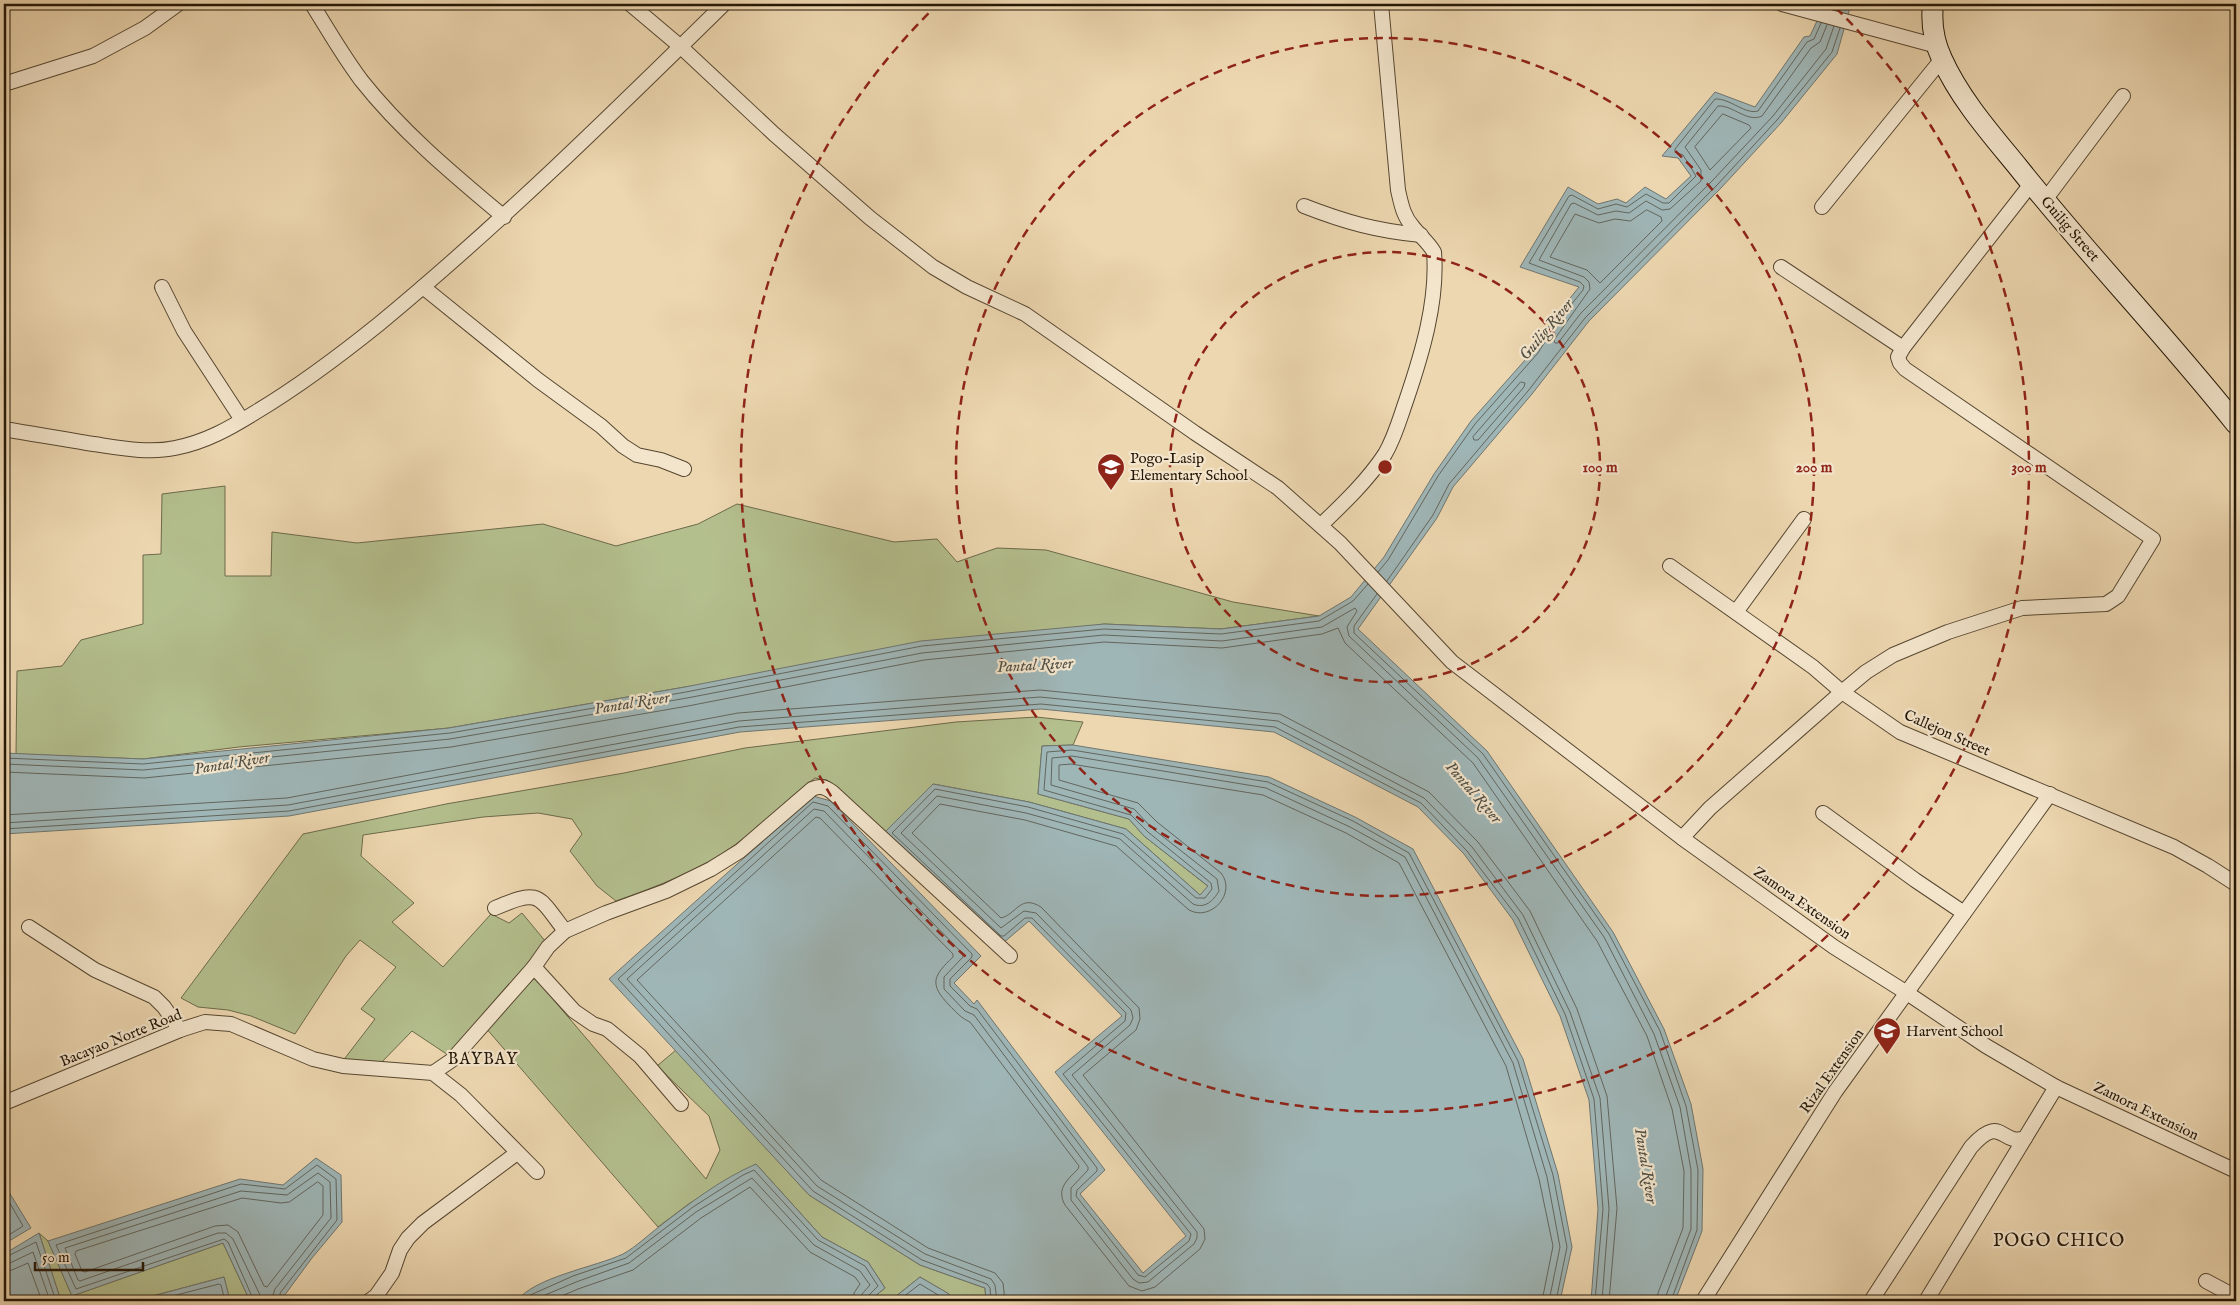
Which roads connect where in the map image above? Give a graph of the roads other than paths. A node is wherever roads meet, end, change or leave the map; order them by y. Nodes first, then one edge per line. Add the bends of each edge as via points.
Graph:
1 (178, 4) edge
2 (312, 4) edge
3 (630, 4) edge
4 (724, 4) edge
5 (1382, 4) edge
6 (1782, 4) edge
7 (1932, 11) edge
8 (680, 47) junction
9 (1940, 53) junction
10 (4, 84) edge
11 (2123, 96) dead end
12 (2031, 184) junction
13 (2045, 200) junction
14 (1304, 206) dead end
15 (1822, 207) dead end
16 (504, 217) junction
17 (1421, 235) junction
18 (1782, 267) dead end
19 (162, 287) dead end
20 (423, 287) junction
21 (1903, 348) junction
22 (242, 420) junction
23 (2236, 424) edge
24 (4, 429) edge
25 (684, 469) dead end
26 (1804, 519) dead end
27 (1322, 525) junction
28 (1670, 566) dead end
29 (1736, 612) junction
30 (1842, 692) junction
31 (2050, 794) junction
32 (1823, 813) dead end
33 (1682, 838) junction
34 (2236, 884) edge
35 (495, 908) dead end
36 (1964, 913) junction
37 (29, 927) dead end
38 (565, 932) junction
39 (1010, 956) dead end
40 (534, 967) junction
41 (1907, 993) junction
42 (180, 1030) junction
43 (433, 1073) junction
44 (2056, 1087) junction
45 (4, 1103) edge
46 (681, 1104) dead end
47 (2025, 1138) junction
48 (517, 1153) junction
49 (2236, 1171) edge
50 (537, 1172) dead end
51 (2206, 1281) dead end
52 (2236, 1297) edge
53 (369, 1301) edge
54 (1703, 1301) edge
55 (1871, 1301) edge
56 (1926, 1301) edge

1 - 10 street via 145,28 92,56
2 - 16 street via 347,61 398,122
3 - 8 street, Zamora Extension
4 - 8 street
5 - 17 street via 1398,190 1404,213
6 - 9 street via 1851,22
7 - 9 street, Guilig Street
8 - 16 street
8 - 27 street, Zamora Extension via 870,218 933,267 1025,314 1195,434 1278,488
9 - 12 street, Guilig Street via 1960,92
9 - 15 street
11 - 13 street
12 - 13 street, Guilig Street
12 - 21 street
13 - 23 street, Guilig Street
14 - 17 street via 1347,222
16 - 20 street
17 - 27 street via 1434,252 1434,261 1431,313 1417,369 1385,453
18 - 21 street
19 - 22 street via 184,331
20 - 22 street via 325,368
20 - 25 street via 623,446 637,455
21 - 30 street via 1898,357 1905,369 2153,539 2112,602 2022,608 1948,632 1893,656
22 - 24 street via 197,443 160,450 120,448
26 - 29 street
27 - 33 street, Zamora Extension via 1452,662
28 - 29 street, Callejon Street
29 - 30 street, Callejon Street
30 - 31 street, Callejon Street via 1900,732
30 - 33 street via 1710,808
31 - 34 street, Callejon Street via 2174,847
31 - 36 street, Rizal Extension
32 - 36 street
33 - 41 street, Zamora Extension via 1834,947
35 - 38 street via 521,897 532,897 547,907
36 - 41 street, Rizal Extension
37 - 42 street via 95,970 154,997
38 - 39 street via 711,869 740,851 812,789 823,786
38 - 40 street
40 - 43 street via 452,1060
40 - 46 street via 574,1011 592,1024 607,1029 640,1056
41 - 44 street, Zamora Extension via 1986,1046
41 - 54 street, Rizal Extension via 1835,1092
42 - 43 street, Bacayao Norte Road via 205,1022 231,1024 321,1061 343,1066
42 - 45 street, Bacayao Norte Road
43 - 48 street via 461,1095
44 - 47 street
44 - 49 street, Zamora Extension
47 - 55 street via 2018,1140 1995,1130 1988,1131 1971,1146
47 - 56 street
48 - 50 street
48 - 53 street via 423,1223 408,1238 392,1273
51 - 52 street

